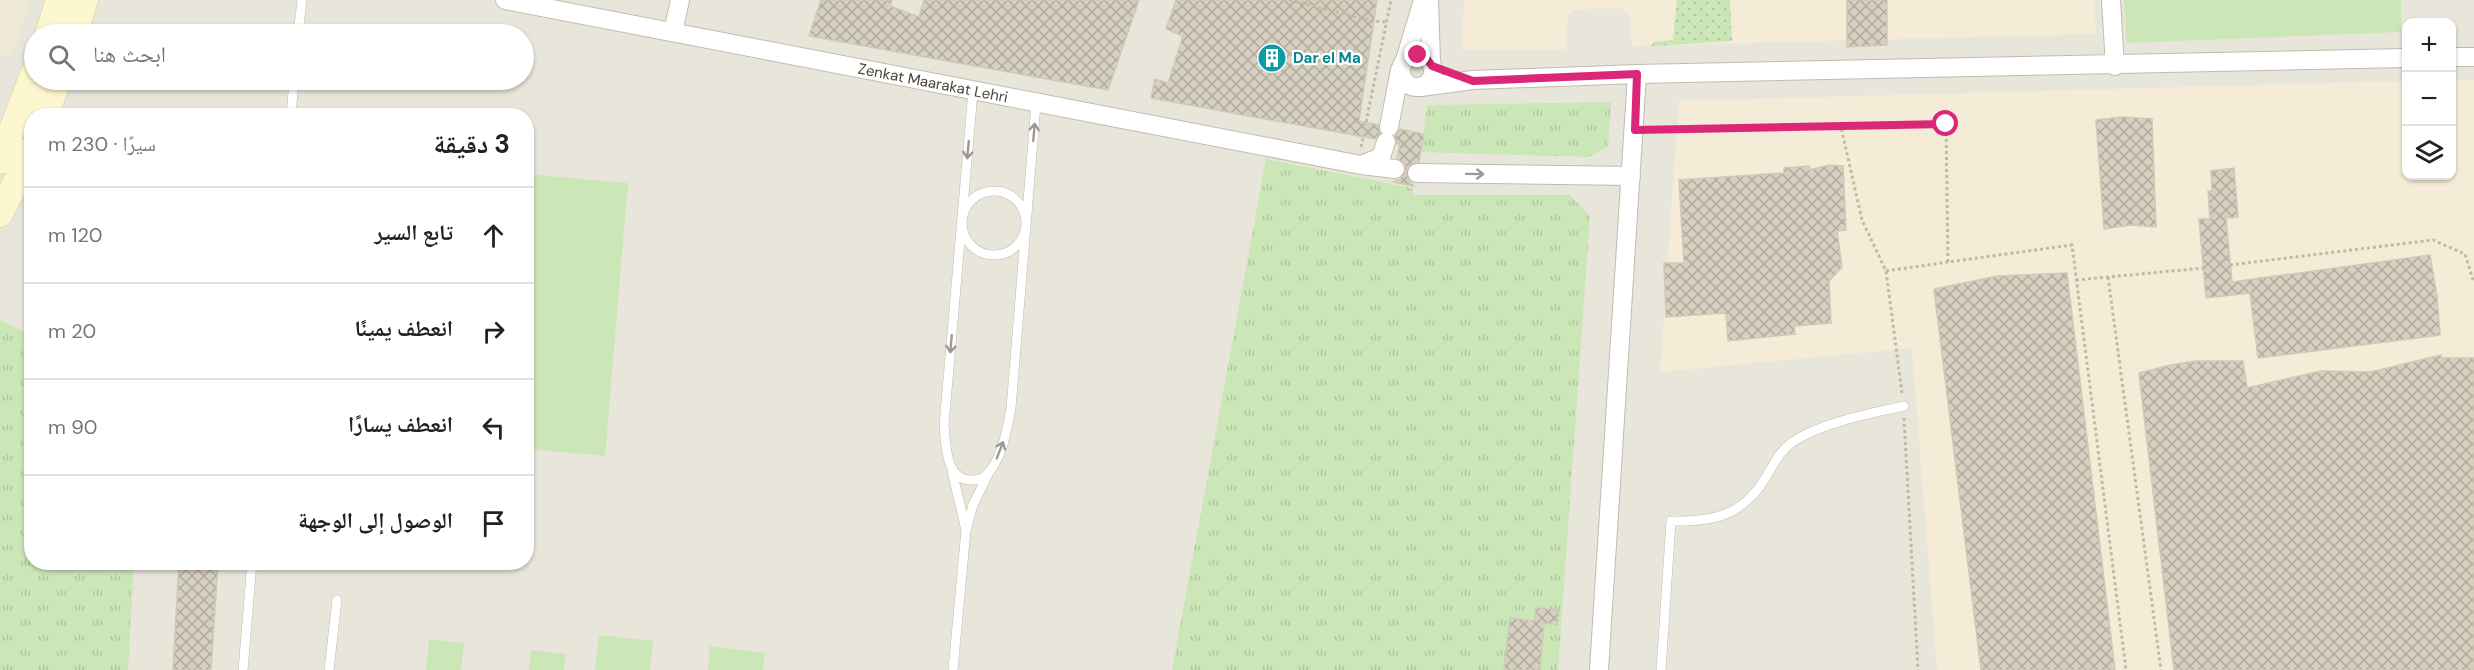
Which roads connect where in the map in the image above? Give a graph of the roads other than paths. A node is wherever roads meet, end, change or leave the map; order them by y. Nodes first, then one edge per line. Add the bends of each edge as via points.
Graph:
1 (59, 0) edge
2 (85, 0) edge
3 (302, 0) edge
4 (505, 0) edge
5 (680, 0) edge
6 (1423, 0) edge
7 (1429, 0) edge
8 (2111, 0) edge
9 (51, 24) edge
10 (77, 24) edge
11 (299, 24) edge
12 (673, 32) junction
13 (2456, 57) edge
14 (2474, 57) edge
15 (2402, 58) edge
16 (1432, 64) junction
17 (1402, 65) junction
18 (2115, 66) junction
19 (1637, 74) junction
20 (1473, 81) junction
21 (1421, 87) junction
22 (27, 90) edge
23 (54, 90) edge
24 (293, 90) edge
25 (973, 91) junction
26 (1036, 104) junction
27 (48, 108) edge
28 (292, 108) edge
29 (0, 161) edge
30 (24, 165) edge
31 (1361, 165) junction
32 (1395, 169) dead end
33 (1417, 173) dead end
34 (1631, 176) junction
35 (0, 214) edge
36 (962, 220) junction
37 (1026, 226) junction
38 (1904, 406) road end
39 (949, 463) junction
40 (990, 471) junction
41 (966, 530) junction
42 (251, 570) edge
43 (337, 600) dead end
44 (243, 670) edge
45 (329, 670) edge
46 (953, 670) edge
47 (1599, 670) edge
48 (1661, 670) edge

1 - 9 main road
2 - 10 main road
3 - 11 lane
4 - 12 street, Zenkat Maarakat Lehri
5 - 12 street
6 - 17 street
7 - 16 street
8 - 18 street
12 - 25 street, Zenkat Maarakat Lehri
13 - 14 street
15 - 18 street
16 - 17 street via 1418,55
16 - 20 street
16 - 21 street via 1430,82
17 - 21 street via 1406,84
17 - 31 street via 1381,157
18 - 19 street
19 - 20 street
19 - 34 street
20 - 21 street
22 - 29 main road
23 - 27 main road
24 - 28 lane
25 - 26 street, Zenkat Maarakat Lehri
25 -> 36 lane
26 - 31 street, Zenkat Maarakat Lehri
37 -> 26 lane
30 - 35 main road
31 - 32 street, Zenkat Maarakat Lehri
33 -> 34 street
34 - 47 street
36 - 37 lane via 977,196 997,191 1022,206
36 - 37 lane via 968,242 976,249 997,255 1017,246
36 -> 39 lane via 944,425
40 -> 37 lane via 1011,408
38 - 48 lane via 1842,421 1793,441 1777,457 1749,499 1727,515 1701,522 1671,521
39 - 40 lane via 957,476 964,479 978,480
39 - 41 lane
40 - 41 lane
41 - 46 lane
42 - 44 lane
43 - 45 lane

